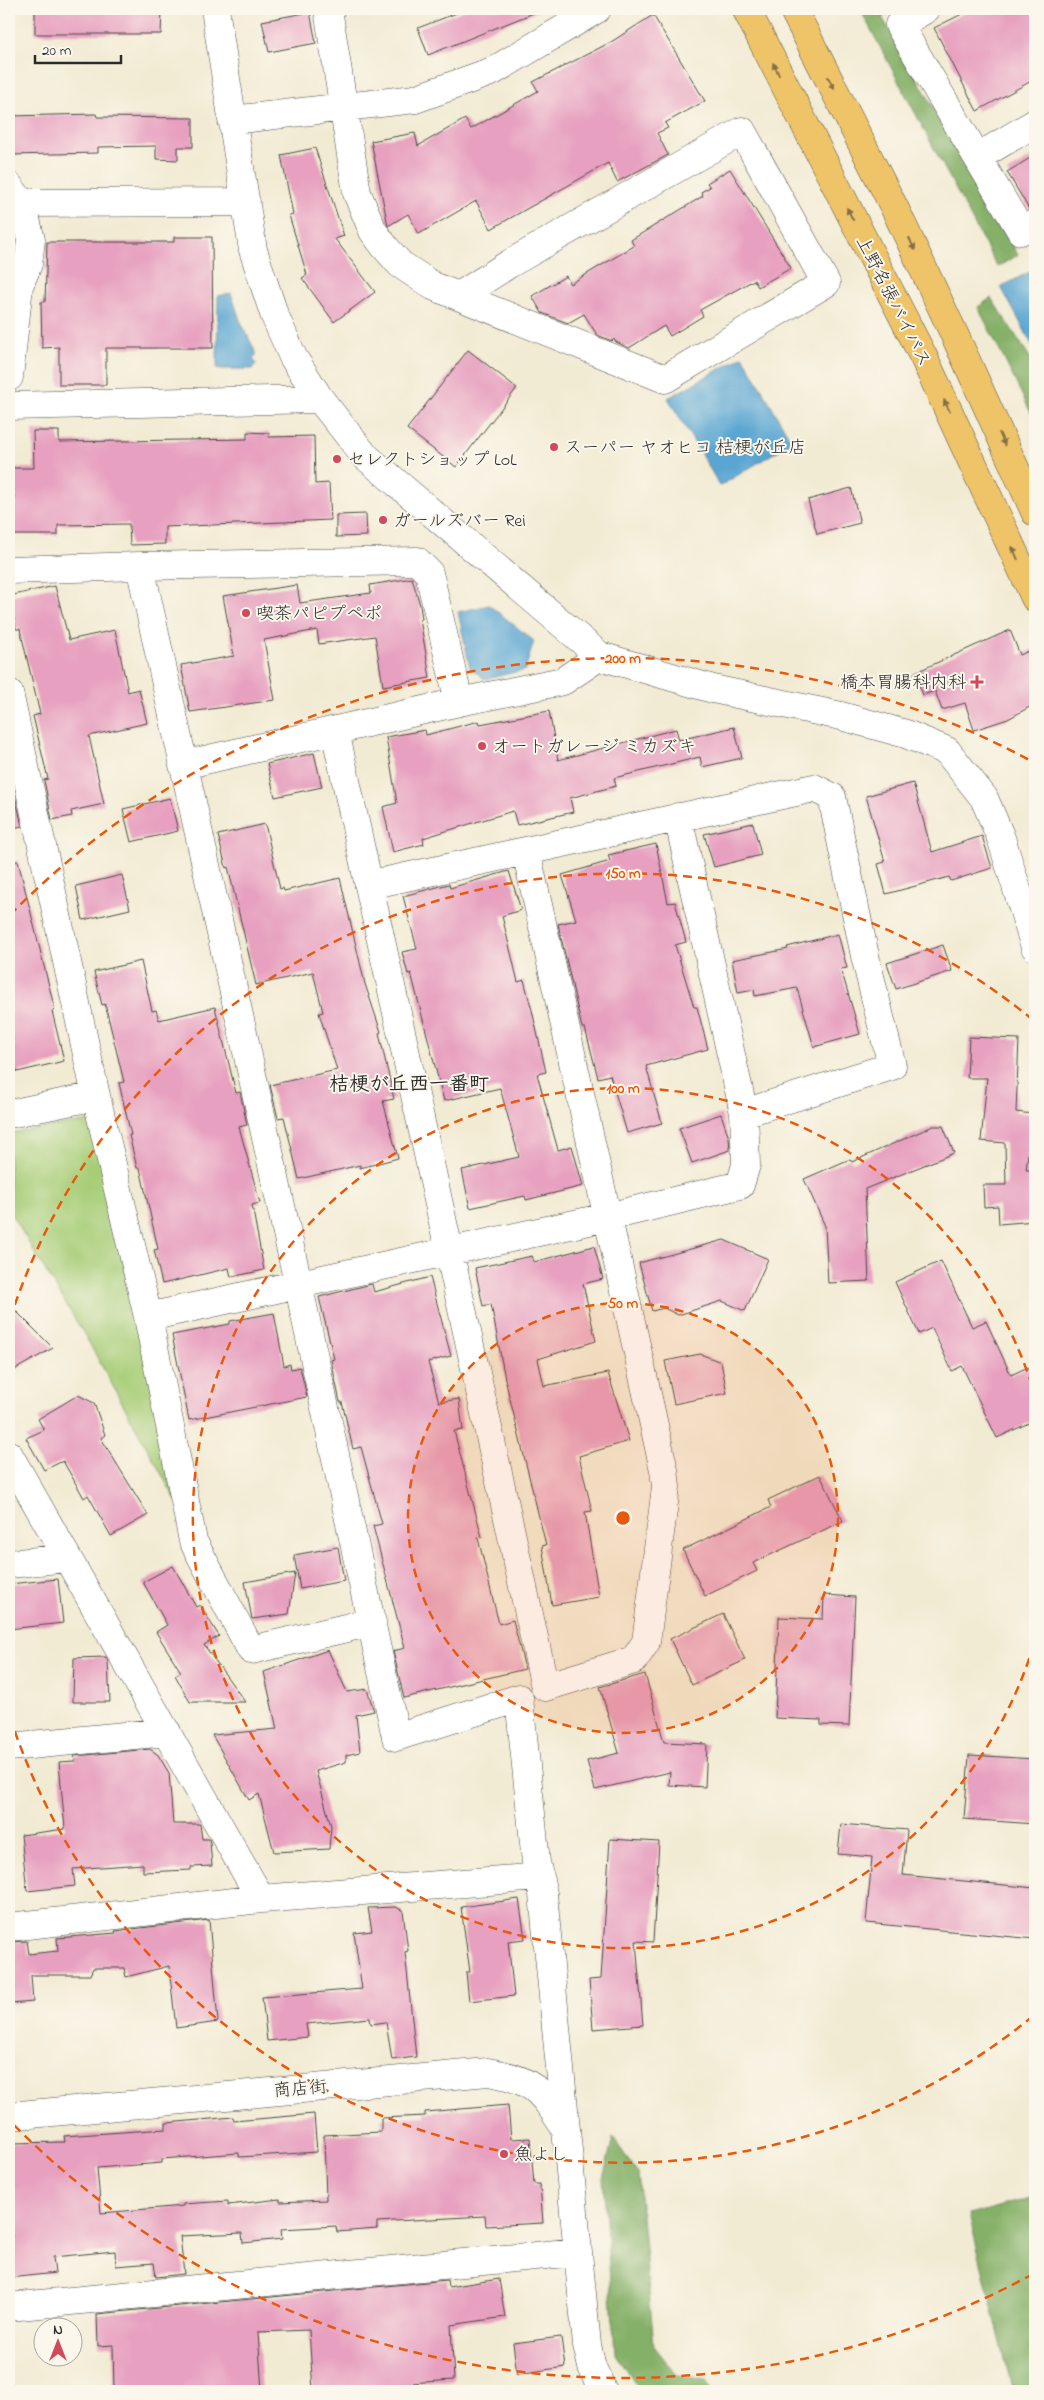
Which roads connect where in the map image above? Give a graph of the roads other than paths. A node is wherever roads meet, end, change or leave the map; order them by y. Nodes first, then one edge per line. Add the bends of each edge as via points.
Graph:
1 (215, 9) edge
2 (328, 9) edge
3 (597, 9) edge
4 (746, 9) edge
5 (793, 9) edge
6 (926, 9) edge
7 (343, 108) junction
8 (232, 120) junction
9 (1035, 123) edge
10 (978, 157) junction
11 (15, 195) edge
12 (246, 202) junction
13 (1033, 224) dead end
14 (459, 296) junction
15 (9, 376) edge
16 (320, 398) junction
17 (9, 406) edge
18 (1035, 512) edge
19 (140, 566) junction
20 (9, 570) edge
21 (1035, 598) edge
22 (600, 656) junction
23 (9, 693) edge
24 (459, 702) junction
25 (335, 731) junction
26 (183, 765) junction
27 (678, 817) junction
28 (526, 851) junction
29 (369, 884) junction
30 (1035, 947) edge
31 (96, 1096) junction
32 (744, 1113) junction
33 (9, 1114) edge
34 (607, 1217) junction
35 (448, 1250) junction
36 (298, 1283) junction
37 (148, 1317) junction
38 (9, 1455) edge
39 (67, 1558) junction
40 (9, 1564) edge
41 (372, 1622) junction
42 (545, 1687) junction
43 (518, 1698) junction
44 (167, 1732) junction
45 (9, 1747) edge
46 (540, 1877) junction
47 (261, 1899) junction
48 (9, 1926) edge
49 (9, 2116) edge
50 (566, 2130) junction
51 (577, 2252) junction
52 (9, 2307) edge
53 (603, 2391) edge

1 - 8 street
2 - 7 street
3 - 7 street via 492,71 414,99
21 -> 4 highway, 上野名張バイパス via 925,360
5 -> 18 highway via 895,209
6 - 10 street via 898,25
7 - 8 street
7 - 14 street via 356,194 373,231 400,264 433,286
8 - 12 street
9 - 10 street
10 - 13 street via 1021,231
11 - 12 street
11 - 15 street via 31,240 28,264 19,286
12 - 16 street via 253,250 274,314 293,357
14 - 14 street via 742,131 826,283 665,380
16 - 17 street
16 - 22 street via 364,455
19 - 20 street
19 - 24 street via 417,561 430,573
19 - 26 street
22 - 24 street via 563,681
22 - 30 street via 713,688 841,716 906,734 947,752 984,798 1001,838
23 - 31 street
24 - 25 street
25 - 26 street
25 - 29 street
26 - 36 street
27 - 28 street
27 - 32 street
27 - 32 street via 814,788 832,797 892,1066
28 - 29 street
28 - 34 street
29 - 35 street
31 - 33 street
31 - 37 street
32 - 34 street via 746,1164 740,1186
34 - 35 street
34 - 42 street via 664,1470 665,1497 646,1642 634,1660
35 - 36 street
35 - 42 street
36 - 37 street
36 - 41 street
37 - 41 street via 193,1541 251,1650
38 - 39 street
39 - 40 street
39 - 44 street
41 - 43 street via 396,1737
42 - 43 street
43 - 46 street
44 - 45 street
44 - 47 street
46 - 47 street
46 - 50 street
47 - 48 street
49 - 50 street, 商店街 via 488,2072 523,2080 542,2094
50 - 51 street
51 - 52 street
51 - 53 street via 587,2345 592,2367

